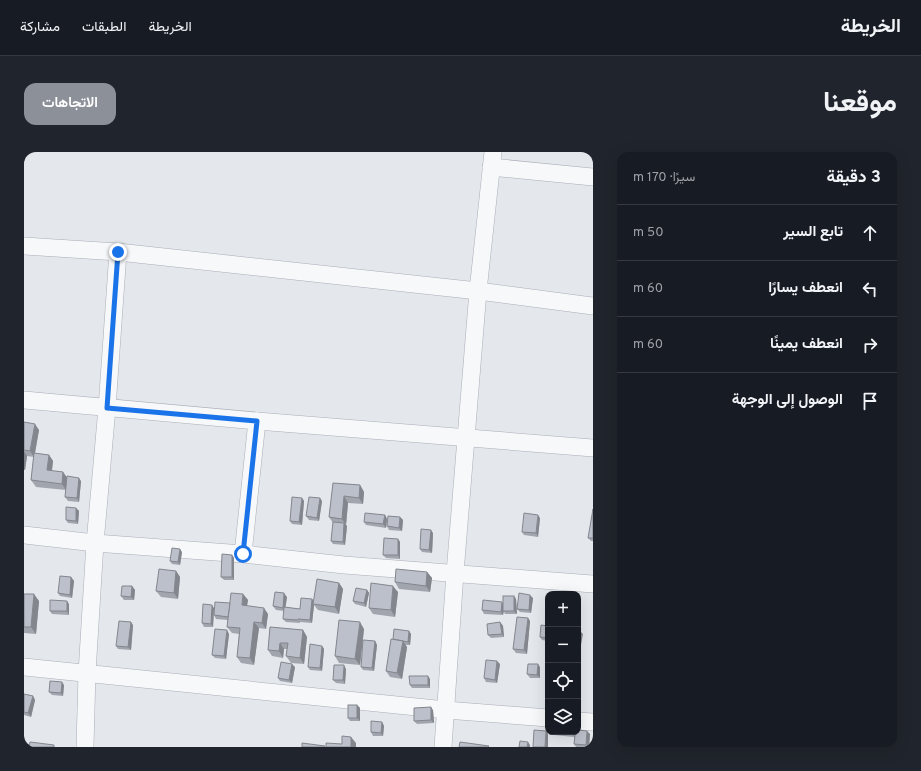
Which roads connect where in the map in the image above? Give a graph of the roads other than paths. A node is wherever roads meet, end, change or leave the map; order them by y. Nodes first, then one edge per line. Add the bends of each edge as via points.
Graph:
1 (492, 159) edge
2 (593, 176) edge
3 (24, 246) edge
4 (118, 252) junction
5 (478, 290) junction
6 (593, 306) edge
7 (24, 400) edge
8 (107, 408) junction
9 (257, 421) junction
10 (466, 438) junction
11 (593, 448) edge
12 (24, 535) edge
13 (95, 543) junction
14 (243, 554) junction
15 (455, 573) junction
16 (593, 584) edge
17 (24, 667) edge
18 (87, 673) junction
19 (446, 710) junction
20 (545, 718) edge
21 (581, 721) edge
22 (593, 722) edge
23 (85, 747) edge
24 (443, 747) edge

1 - 2 street
1 - 5 street
3 - 4 street
4 - 5 street
4 - 8 street
5 - 6 street
5 - 10 street
7 - 8 street
8 - 9 street
8 - 13 street
9 - 10 street
9 - 14 street
10 - 11 street
10 - 15 street
12 - 13 street
13 - 14 street
13 - 18 street
14 - 15 street
15 - 16 street
15 - 19 street
17 - 18 street
18 - 19 street
18 - 23 street
19 - 20 street
19 - 24 street
21 - 22 street

